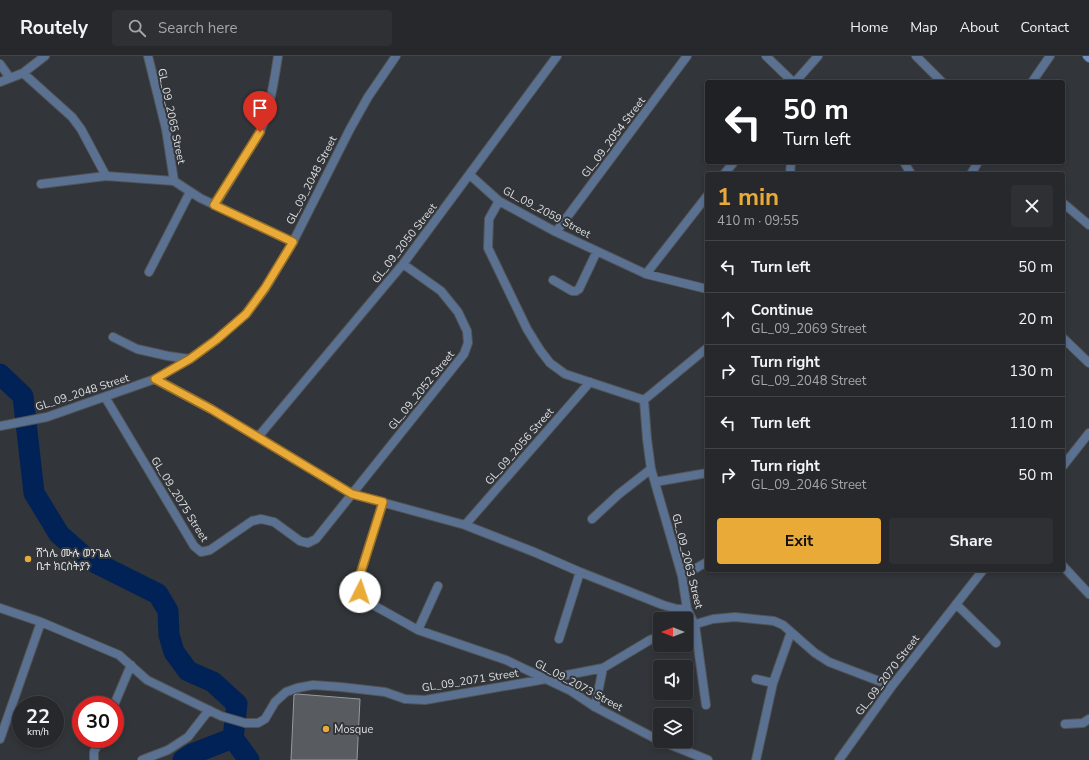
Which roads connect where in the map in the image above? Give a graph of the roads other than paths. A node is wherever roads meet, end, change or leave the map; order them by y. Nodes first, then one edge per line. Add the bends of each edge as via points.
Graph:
1 (45, 56) edge
2 (148, 56) edge
3 (278, 56) edge
4 (396, 56) edge
5 (557, 56) edge
6 (687, 56) edge
7 (766, 56) edge
8 (818, 56) edge
9 (916, 56) edge
10 (1050, 56) edge
11 (1086, 56) edge
12 (1089, 58) edge
13 (0, 64) edge
14 (23, 73) junction
15 (10, 78) junction
16 (792, 80) edge
17 (796, 80) edge
18 (940, 80) edge
19 (1033, 80) edge
20 (0, 82) edge
21 (732, 164) edge
22 (726, 172) edge
23 (470, 175) junction
24 (106, 176) junction
25 (174, 181) junction
26 (41, 184) dead end
27 (190, 192) junction
28 (705, 199) edge
29 (499, 201) junction
30 (214, 205) junction
31 (1065, 205) edge
32 (1089, 225) edge
33 (556, 232) junction
34 (293, 242) junction
35 (597, 251) junction
36 (403, 264) junction
37 (149, 272) dead end
38 (646, 274) junction
39 (553, 280) dead end
40 (705, 289) edge
41 (113, 337) dead end
42 (1065, 340) edge
43 (705, 353) edge
44 (190, 359) junction
45 (1089, 363) edge
46 (155, 379) junction
47 (590, 382) junction
48 (105, 397) junction
49 (644, 400) junction
50 (0, 426) edge
51 (1089, 433) edge
52 (258, 437) junction
53 (1065, 463) edge
54 (651, 469) junction
55 (705, 473) edge
56 (655, 482) junction
57 (352, 494) junction
58 (383, 502) junction
59 (592, 519) dead end
60 (465, 525) junction
61 (705, 563) edge
62 (1065, 568) edge
63 (580, 572) junction
64 (981, 572) edge
65 (682, 576) junction
66 (438, 586) dead end
67 (1089, 594) edge
68 (956, 604) junction
69 (0, 608) edge
70 (687, 609) junction
71 (41, 622) junction
72 (695, 625) junction
73 (418, 630) junction
74 (791, 632) junction
75 (559, 639) dead end
76 (653, 639) edge
77 (996, 643) dead end
78 (131, 665) junction
79 (603, 668) junction
80 (546, 679) junction
81 (756, 679) dead end
82 (773, 683) junction
83 (892, 686) junction
84 (118, 696) edge
85 (706, 705) dead end
86 (595, 707) junction
87 (209, 710) junction
88 (1089, 719) edge
89 (1066, 724) dead end
90 (653, 737) edge
91 (0, 739) edge
92 (96, 748) edge
93 (678, 748) edge
94 (94, 760) edge
95 (142, 760) edge
96 (708, 760) edge
97 (756, 760) edge
98 (839, 760) edge

1 - 14 street
2 - 25 street, GL_09_2065 Street via 166,129
3 - 30 street via 271,96 260,132
4 - 34 street, GL_09_2048 Street via 350,129
5 - 23 street, GL_09_2050 Street
6 - 33 street, GL_09_2054 Street
7 - 16 street
8 - 17 street
9 - 18 street
10 - 19 street
11 - 12 main road
13 - 15 street
14 - 15 street
14 - 24 street via 72,117
15 - 20 street
21 - 22 street
23 - 29 street, GL_09_2059 Street
23 - 36 street, GL_09_2050 Street
24 - 25 street
24 - 26 street
25 - 27 street
27 - 30 street
27 - 37 street
28 - 38 street
29 - 33 street, GL_09_2059 Street
29 - 47 street via 489,219 488,248 527,329 550,363 565,374
30 - 34 street
31 - 32 street
33 - 35 street, GL_09_2059 Street
34 - 44 street, GL_09_2048 Street via 246,314
35 - 38 street, GL_09_2059 Street
35 - 39 street, GL_09_2059 Street via 576,291
36 - 52 street, GL_09_2050 Street
36 - 57 street, GL_09_2052 Street via 441,291 458,312 467,330 468,343 464,354
38 - 40 street, GL_09_2059 Street
41 - 44 street via 137,349
42 - 45 street
43 - 49 street
44 - 46 street, GL_09_2048 Street
46 - 48 street, GL_09_2048 Street
46 - 52 street
47 - 49 street
47 - 60 street, GL_09_2056 Street
48 - 50 street, GL_09_2048 Street via 46,417
48 - 57 street, GL_09_2075 Street via 194,546 201,552 210,550 252,521 261,519 274,522 300,541 308,543 316,539
49 - 54 street, GL_09_2063 Street
51 - 53 street
52 - 57 street
54 - 56 street, GL_09_2063 Street
54 - 59 street
55 - 56 street
56 - 65 street, GL_09_2063 Street
57 - 58 street
58 - 60 street
58 - 73 street, GL_09_2073 Street via 359,578 360,592 366,601
60 - 63 street
61 - 65 street
62 - 67 street
63 - 70 street via 663,605
63 - 75 street
64 - 68 street, GL_09_2070 Street
65 - 70 street, GL_09_2063 Street
66 - 73 street
68 - 77 street
68 - 83 street, GL_09_2070 Street
69 - 71 street
70 - 72 street, GL_09_2063 Street
71 - 78 street via 119,655
71 - 91 street
72 - 74 street via 714,619 735,617 774,621 784,625
72 - 85 street, GL_09_2063 Street
73 - 80 street, GL_09_2073 Street via 506,660
74 - 82 street
74 - 83 street via 829,662
76 - 79 street, GL_09_2071 Street
78 - 84 street
78 - 87 street via 147,680
79 - 80 street, GL_09_2071 Street
79 - 86 street
80 - 86 street, GL_09_2073 Street
80 - 87 street, GL_09_2071 Street via 425,700 405,699 385,692 313,685 286,692 275,702 265,719 258,723 245,723
81 - 82 street
82 - 97 street
83 - 98 street, GL_09_2070 Street
86 - 90 street, GL_09_2073 Street
87 - 95 street via 188,737 168,750
88 - 89 street via 1083,723
92 - 94 street
93 - 96 street, GL_09_2073 Street

